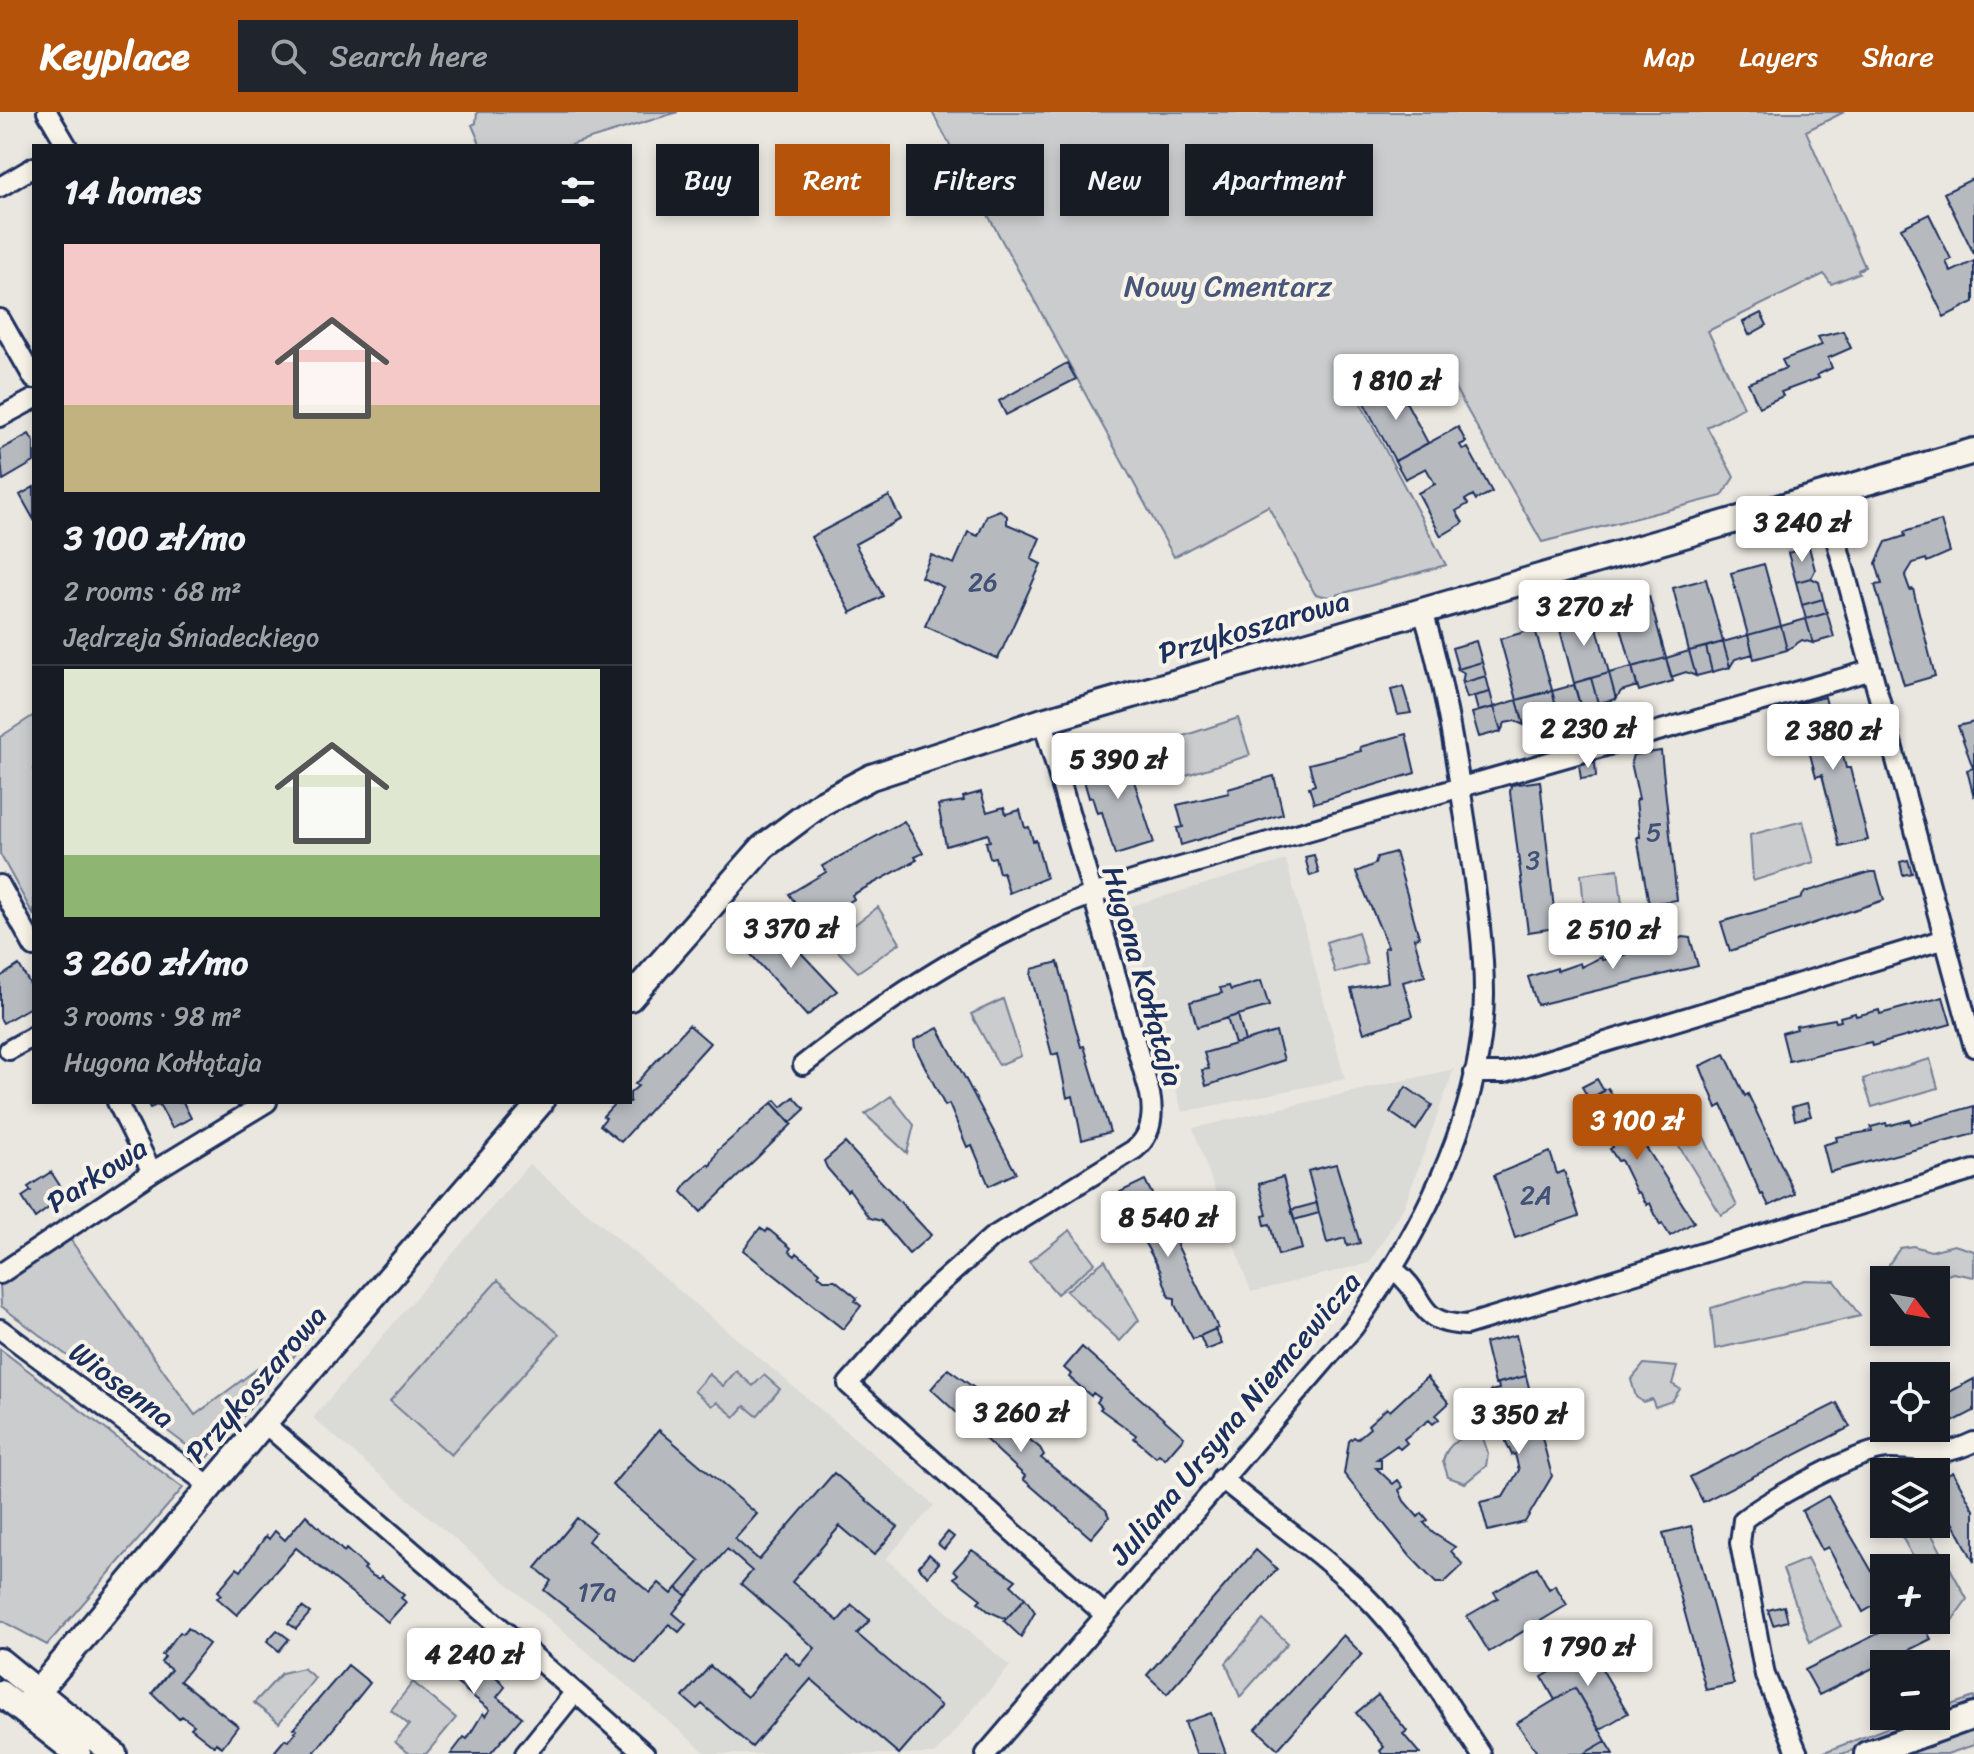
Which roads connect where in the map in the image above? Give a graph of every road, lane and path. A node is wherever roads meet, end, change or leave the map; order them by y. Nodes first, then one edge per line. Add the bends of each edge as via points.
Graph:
1 (47, 112) edge
2 (66, 144) edge
3 (32, 168) edge
4 (0, 187) edge
5 (0, 319) edge
6 (32, 375) edge
7 (32, 400) edge
8 (0, 417) edge
9 (1974, 451) edge
10 (1824, 495) junction
11 (1423, 611) junction
12 (1872, 670) junction
13 (1043, 721) junction
14 (1460, 786) junction
15 (0, 885) edge
16 (1090, 895) junction
17 (1945, 939) junction
18 (32, 943) edge
19 (632, 996) edge
20 (32, 1037) edge
21 (1974, 1047) edge
22 (9, 1050) dead end
23 (803, 1065) dead end
24 (1474, 1073) junction
25 (118, 1104) edge
26 (264, 1104) edge
27 (539, 1104) edge
28 (1974, 1170) edge
29 (152, 1172) junction
30 (1394, 1270) junction
31 (0, 1274) edge
32 (0, 1329) edge
33 (264, 1423) junction
34 (1974, 1442) edge
35 (1221, 1478) junction
36 (210, 1486) junction
37 (1105, 1615) junction
38 (0, 1661) edge
39 (575, 1692) junction
40 (0, 1693) edge
41 (30, 1701) junction
42 (1974, 1716) edge
43 (78, 1754) edge
44 (114, 1754) edge
45 (525, 1754) edge
46 (645, 1754) edge
47 (986, 1754) edge
48 (1481, 1754) edge
49 (1798, 1754) edge
50 (1867, 1754) edge

1 - 2 street
3 - 4 street
5 - 6 street
7 - 8 street
9 - 10 street, Przykoszarowa
10 - 11 street, Przykoszarowa
10 - 12 street
11 - 13 street, Przykoszarowa
11 - 14 street, Juliana Ursyna Niemcewicza
12 - 14 street
12 - 17 street
13 - 16 street, Hugona Kołłątaja
13 - 19 street, Przykoszarowa via 871,777 799,818 747,863
14 - 16 street
14 - 24 street, Juliana Ursyna Niemcewicza via 1481,925 1484,995
15 - 18 street
16 - 23 street via 960,956
16 - 37 street, Hugona Kołłątaja via 1150,1094 1146,1137 991,1238 926,1296 848,1384
17 - 21 street
17 - 24 street via 1504,1073
20 - 22 street
24 - 30 street, Juliana Ursyna Niemcewicza via 1448,1158
25 - 29 street
26 - 29 street, Parkowa
27 - 33 street, Przykoszarowa
28 - 30 street via 1466,1325 1432,1319 1409,1282
29 - 31 street, Parkowa
30 - 35 street, Juliana Ursyna Niemcewicza via 1353,1328
32 - 36 street, Wiosenna
33 - 36 street, Przykoszarowa
33 - 39 street
34 - 49 street via 1942,1454 1879,1450 1796,1488 1743,1520 1740,1543 1765,1675
35 - 37 street, Juliana Ursyna Niemcewicza
35 - 48 street via 1372,1603 1417,1658
36 - 41 street, Przykoszarowa
37 - 47 street, Juliana Ursyna Niemcewicza
38 - 41 street
39 - 45 street
39 - 46 street
40 - 41 street
41 - 43 street
41 - 44 street
42 - 50 street

